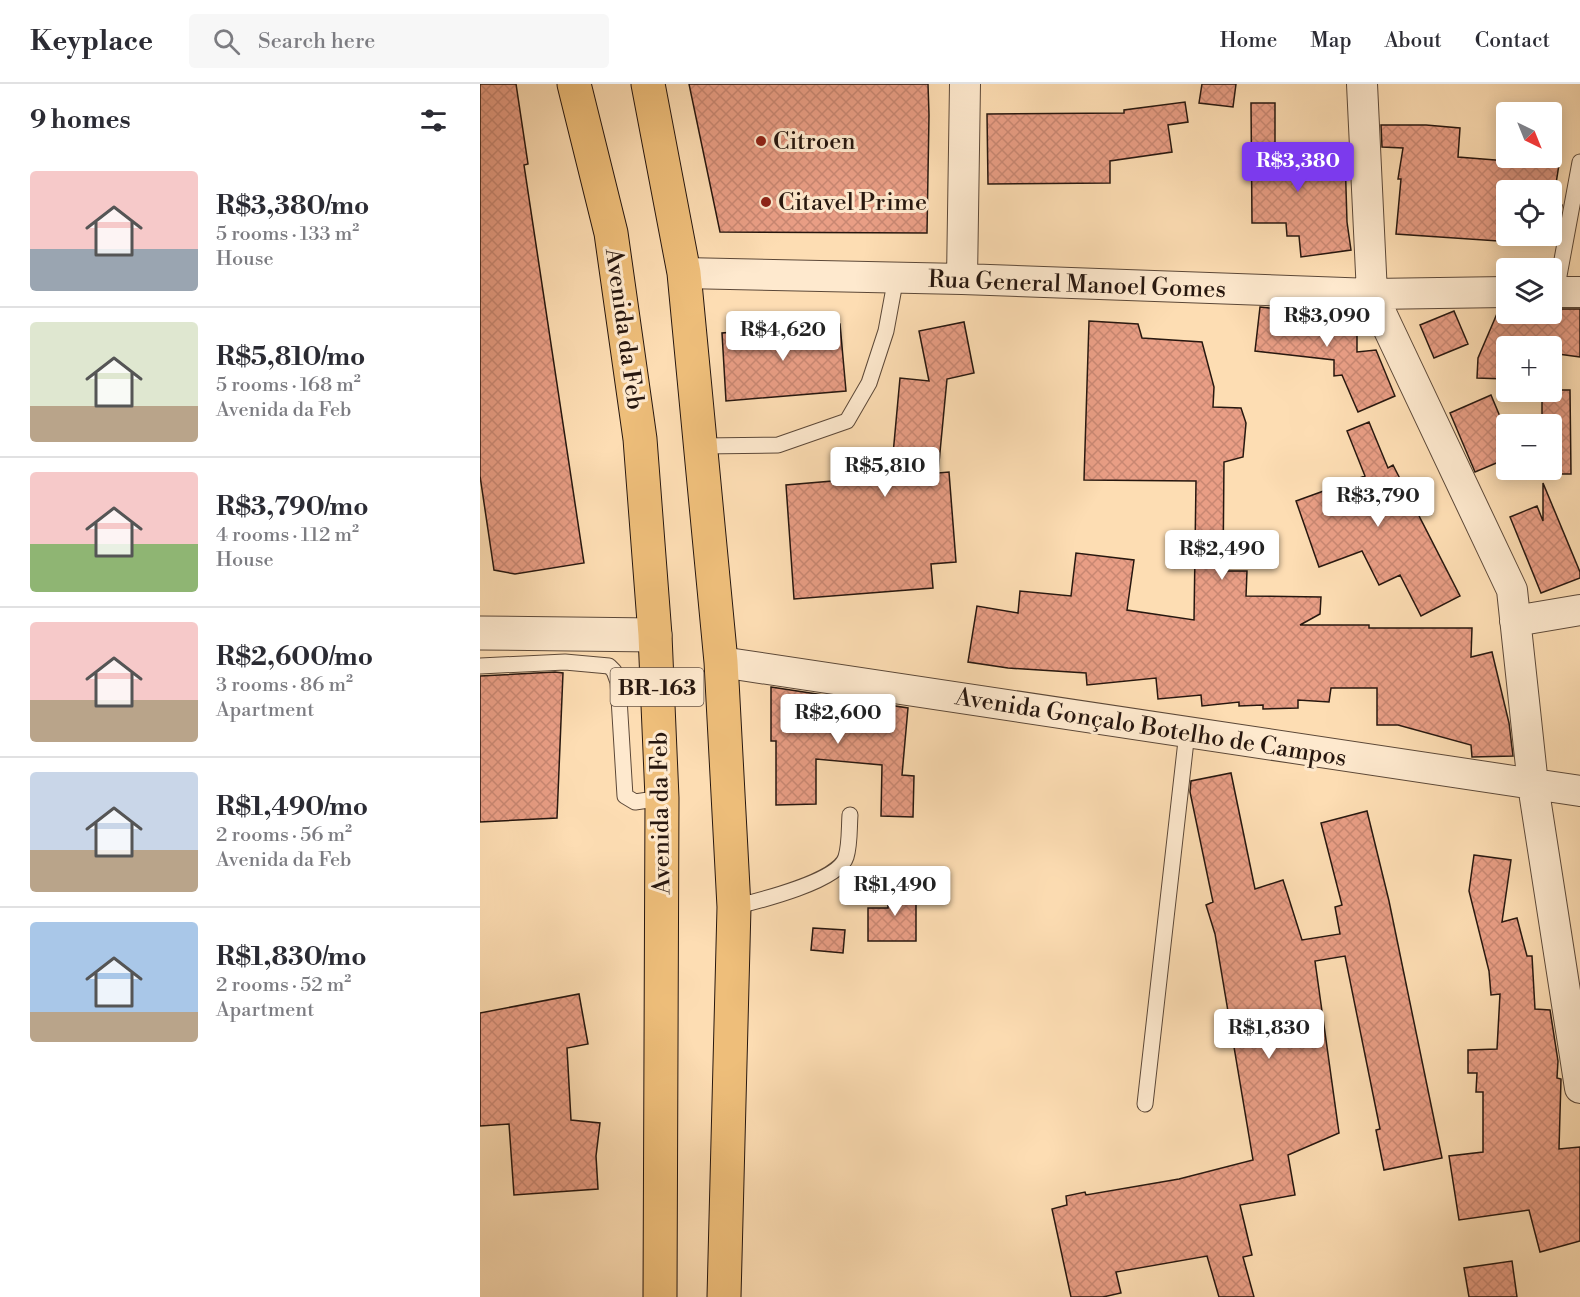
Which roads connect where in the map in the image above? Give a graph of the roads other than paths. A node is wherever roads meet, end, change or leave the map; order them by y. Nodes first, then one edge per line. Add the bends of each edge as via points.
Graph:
1 (574, 84) edge
2 (648, 84) edge
3 (965, 84) edge
4 (1362, 84) edge
5 (1580, 162) edge
6 (684, 273) junction
7 (896, 277) junction
8 (962, 279) junction
9 (1496, 292) edge
10 (1562, 292) edge
11 (1372, 294) junction
12 (702, 446) junction
13 (1580, 610) edge
14 (1515, 621) junction
15 (480, 633) edge
16 (655, 635) junction
17 (721, 662) junction
18 (480, 666) edge
19 (1187, 732) junction
20 (1533, 785) junction
21 (1580, 790) edge
22 (662, 798) junction
23 (850, 815) dead end
24 (734, 907) junction
25 (1580, 1088) edge
26 (1145, 1104) dead end
27 (726, 1210) junction
28 (660, 1297) edge
29 (724, 1297) edge
30 (739, 1297) edge

1 - 16 main road, Avenida da Feb / BR-163 via 611,233 640,439
2 - 6 main road, BR-163
3 - 8 street
4 - 11 street
5 - 10 lane
6 - 7 street, Rua General Manoel Gomes
6 - 12 main road, BR-163
7 - 8 street, Rua General Manoel Gomes
7 - 12 lane via 886,332 869,383 847,421 778,446
8 - 11 street, Rua General Manoel Gomes
9 - 11 street, Rua General Manoel Gomes
11 - 14 street via 1512,590
12 - 17 main road, BR-163
13 - 14 street
14 - 20 street
15 - 16 street
16 - 22 main road, Avenida da Feb / BR-163
17 - 19 street, Avenida Gonçalo Botelho de Campos
17 - 24 main road, BR-163
18 - 22 lane via 565,662 609,666 618,682 625,796 635,802
19 - 20 street, Avenida Gonçalo Botelho de Campos
19 - 26 lane
20 - 21 street, Avenida Gonçalo Botelho de Campos
20 - 25 street
22 - 28 main road, Avenida da Feb / BR-163
23 - 24 lane via 846,858 835,872 789,892
24 - 27 main road, BR-163
27 - 29 main road
27 - 30 main road, BR-163

